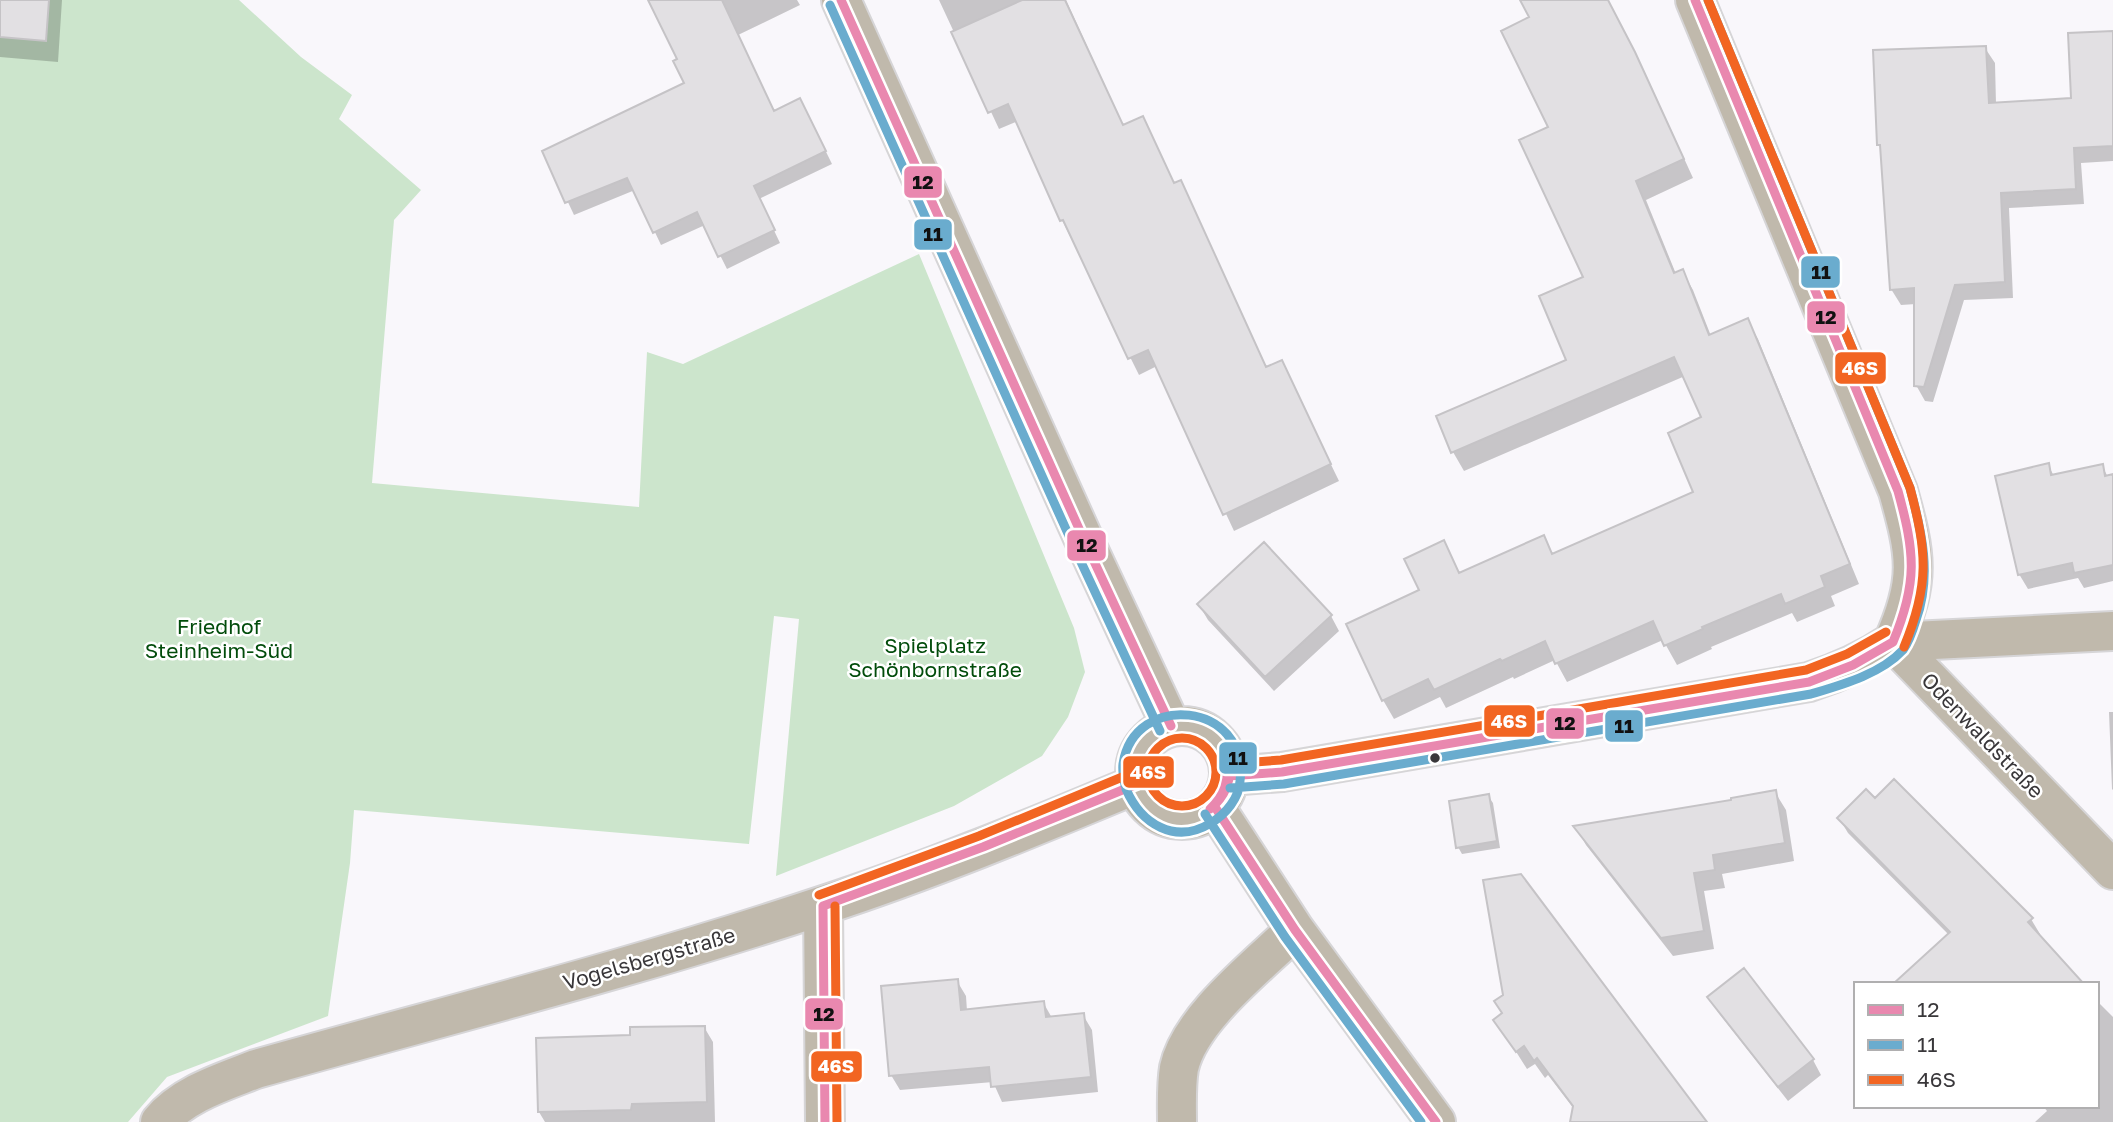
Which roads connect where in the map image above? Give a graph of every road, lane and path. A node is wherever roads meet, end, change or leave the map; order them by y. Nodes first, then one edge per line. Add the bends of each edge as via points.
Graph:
1 (841, 0) edge
2 (1704, 3) edge
3 (2113, 631) edge
4 (1894, 642) junction
5 (1171, 726) junction
6 (1137, 785) junction
7 (1222, 791) junction
8 (2113, 870) edge
9 (823, 906) junction
10 (1295, 930) junction
11 (160, 1122) edge
12 (825, 1122) edge
13 (1177, 1122) edge
14 (1436, 1122) edge

1 - 5 street
2 - 4 street via 1898,491 1914,562 1911,594
3 - 4 street
4 - 7 street via 1870,658 1809,682 1282,772
4 - 8 street, Odenwaldstraße
5 - 6 street via 1151,737 1139,753
5 - 7 street via 1200,728 1222,746 1227,758
6 - 7 street via 1148,806 1175,820 1203,816
6 - 9 street, Vogelsbergstraße
7 - 10 street
9 - 11 street, Vogelsbergstraße via 708,943 256,1069 210,1087
9 - 12 street
10 - 13 street via 1213,1009 1193,1036 1180,1068
10 - 14 street

